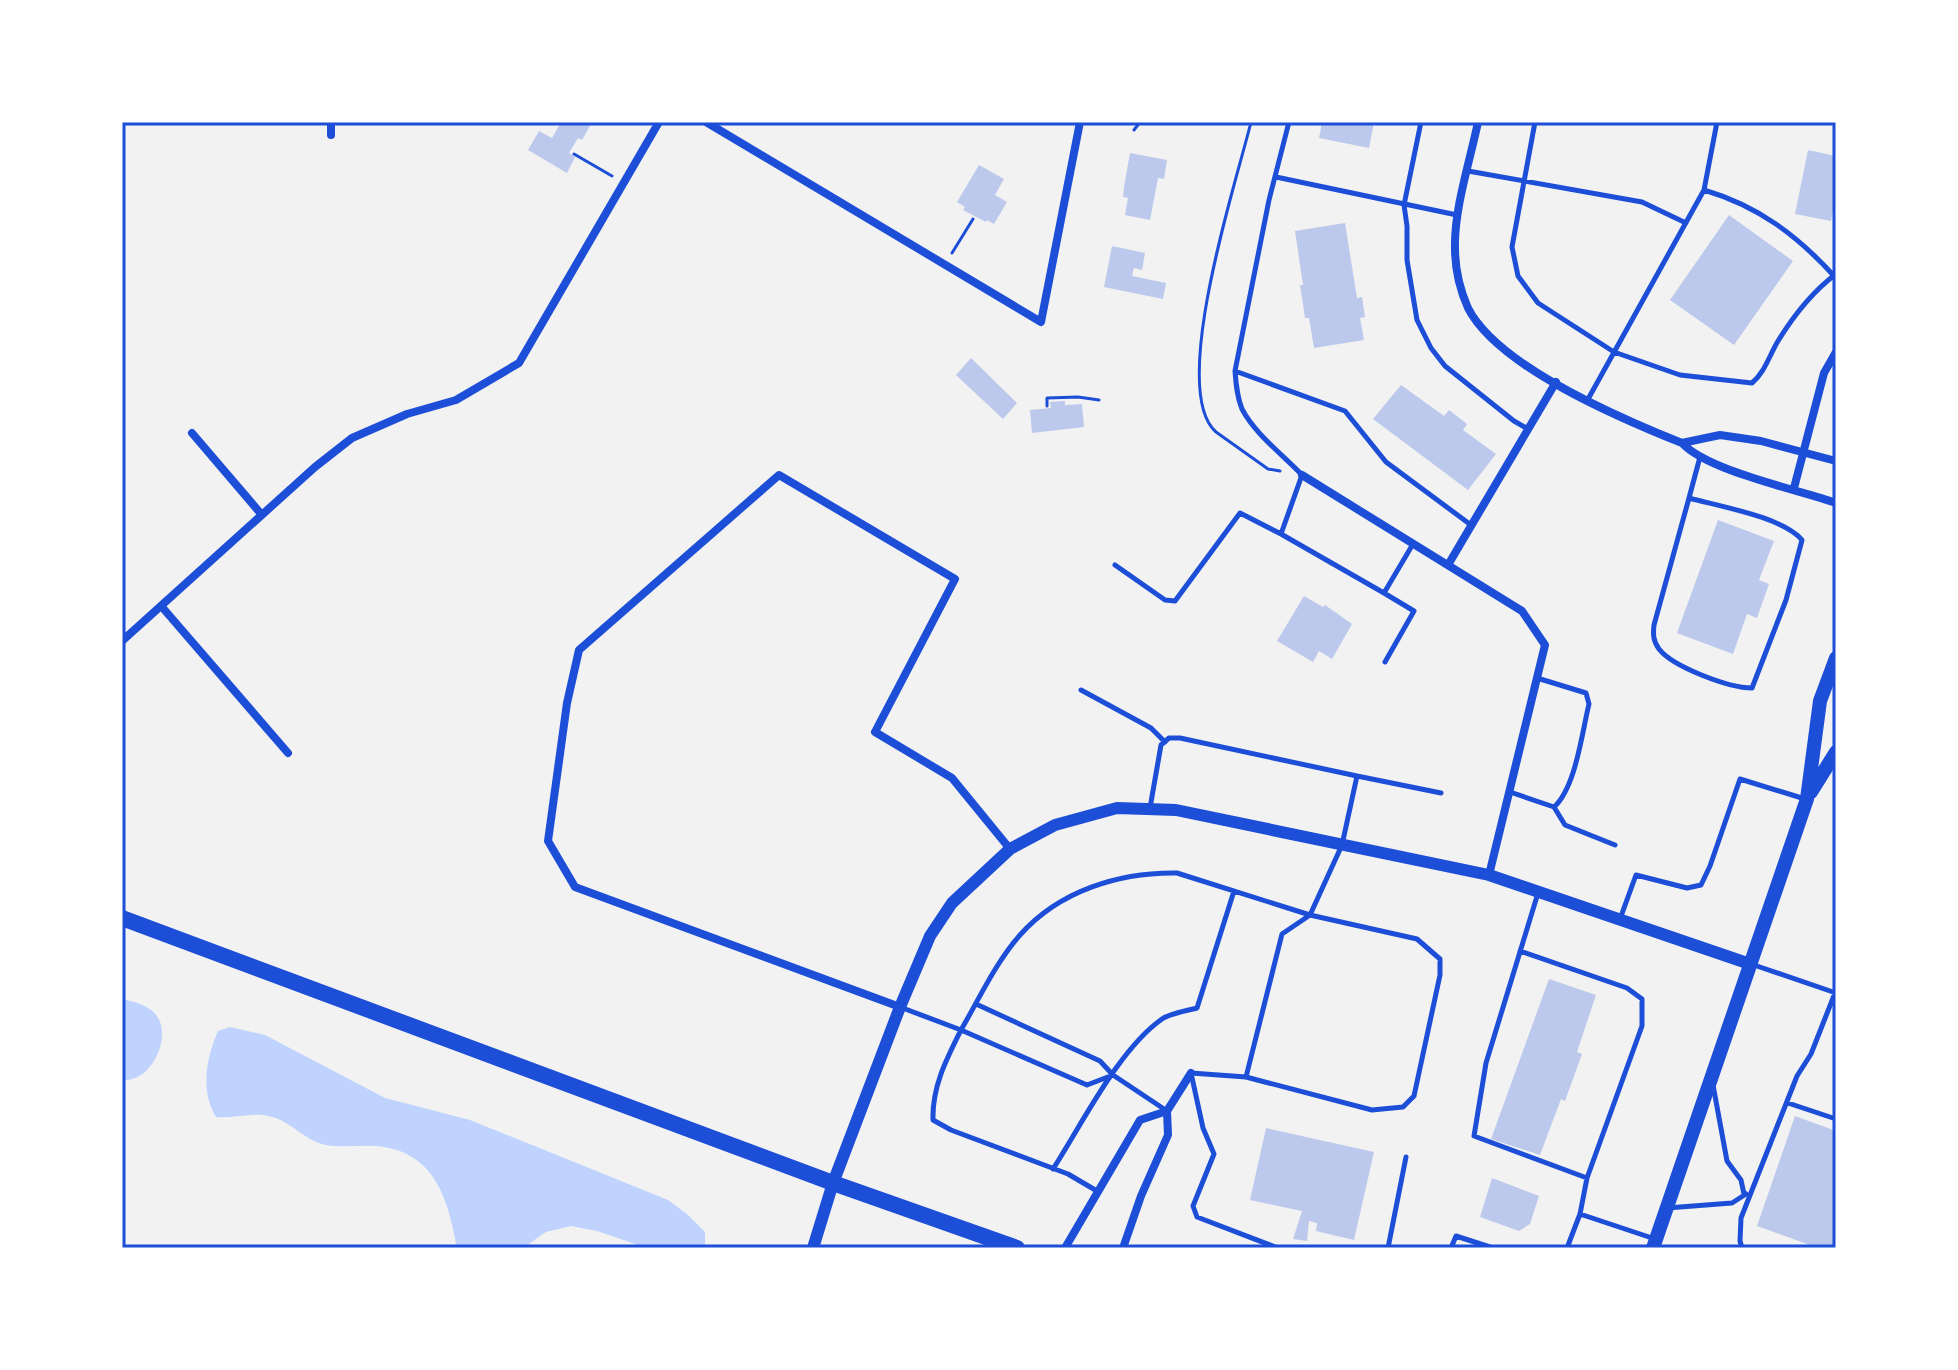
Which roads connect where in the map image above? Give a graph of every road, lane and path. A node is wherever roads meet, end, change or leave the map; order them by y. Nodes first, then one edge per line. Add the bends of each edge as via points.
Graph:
1 (331, 122) edge
2 (659, 122) edge
3 (706, 122) edge
4 (1080, 122) edge
5 (1140, 122) edge
6 (1251, 122) edge
7 (1289, 122) edge
8 (1421, 122) edge
9 (1478, 122) edge
10 (1535, 122) edge
11 (1717, 122) edge
12 (1134, 130) dead end
13 (331, 135) dead end
14 (574, 154) dead end
15 (1468, 171) junction
16 (1276, 177) junction
17 (1524, 181) junction
18 (624, 183) junction
19 (1704, 190) junction
20 (1404, 205) junction
21 (1458, 216) junction
22 (973, 219) dead end
23 (1686, 223) junction
24 (945, 265) junction
25 (1835, 276) edge
26 (1614, 352) junction
27 (1836, 352) edge
28 (1235, 371) junction
29 (1556, 382) junction
30 (1099, 400) dead end
31 (1586, 402) junction
32 (1047, 406) dead end
33 (1529, 429) junction
34 (192, 433) dead end
35 (1682, 443) junction
36 (1803, 453) junction
37 (1700, 457) junction
38 (1836, 461) edge
39 (1302, 475) junction
40 (1794, 488) junction
41 (1689, 498) junction
42 (1836, 503) edge
43 (262, 515) junction
44 (1472, 525) junction
45 (1281, 534) junction
46 (1413, 543) junction
47 (1115, 565) dead end
48 (1448, 565) junction
49 (1384, 593) junction
50 (162, 607) junction
51 (122, 641) edge
52 (1836, 658) edge
53 (1385, 662) dead end
54 (1537, 678) junction
55 (1081, 690) dead end
56 (1165, 742) junction
57 (1836, 752) edge
58 (288, 753) dead end
59 (1357, 776) junction
60 (1509, 792) junction
61 (1441, 793) dead end
62 (1807, 799) junction
63 (1554, 807) junction
64 (1150, 809) junction
65 (1342, 845) junction
66 (1615, 845) dead end
67 (1010, 849) junction
68 (1489, 875) junction
69 (1234, 891) junction
70 (1538, 893) junction
71 (1310, 915) junction
72 (122, 918) edge
73 (1619, 919) junction
74 (1520, 951) junction
75 (1750, 964) junction
76 (1836, 993) edge
77 (976, 1004) junction
78 (900, 1007) junction
79 (961, 1030) junction
80 (1191, 1073) junction
81 (1113, 1075) junction
82 (1712, 1076) junction
83 (1246, 1077) junction
84 (1787, 1103) junction
85 (1167, 1111) junction
86 (1836, 1119) edge
87 (1406, 1157) dead end
88 (1053, 1169) junction
89 (1587, 1178) junction
90 (833, 1183) junction
91 (1097, 1191) junction
92 (1747, 1194) junction
93 (1666, 1208) junction
94 (1580, 1214) junction
95 (1654, 1244) edge
96 (813, 1248) edge
97 (1017, 1248) edge
98 (1065, 1248) edge
99 (1123, 1248) edge
100 (1278, 1248) edge
101 (1388, 1248) edge
102 (1451, 1248) edge
103 (1493, 1248) edge
104 (1567, 1248) edge
105 (1742, 1248) edge

1 - 13 street
2 - 18 street
3 - 24 street
4 - 24 street via 1041,322
5 - 12 path
6 - 39 path via 1214,255 1201,402 1208,426 1216,432 1268,469
7 - 16 lane
8 - 20 lane
9 - 15 street
10 - 17 lane
11 - 19 lane
14 - 18 path
15 - 17 lane
15 - 21 street
16 - 20 lane
16 - 28 lane
17 - 23 lane via 1642,202
17 - 26 lane via 1512,247 1518,276 1538,303
18 - 43 street via 519,363 456,400 352,438
19 - 23 lane
19 - 25 lane via 1762,214 1805,245
20 - 21 lane
20 - 33 lane via 1417,320 1431,348 1457,375
21 - 29 street via 1457,271 1469,310 1493,340
22 - 24 path
23 - 26 lane
25 - 26 lane via 1817,288 1795,316 1752,383 1680,375
26 - 31 lane
27 - 36 street via 1824,373
28 - 39 lane via 1242,408
28 - 44 lane via 1345,411 1386,462
29 - 31 street
29 - 33 street
30 - 32 path via 1047,398
31 - 35 street
33 - 44 street
34 - 43 street
35 - 36 street via 1720,435
35 - 37 street
36 - 38 street
36 - 40 street
37 - 40 street
37 - 41 lane
39 - 45 lane
39 - 46 street
40 - 42 street
41 - 41 lane via 1775,523 1802,540 1786,600 1752,688 1735,688 1689,669 1660,651 1653,639
43 - 50 street
44 - 48 street
45 - 47 lane via 1240,513 1175,601 1165,600
45 - 49 lane
46 - 48 street
46 - 49 lane
48 - 54 street via 1522,611 1545,645
49 - 53 lane via 1414,611
50 - 51 street
50 - 58 street
52 - 62 main road via 1820,701
54 - 60 street
54 - 63 lane via 1586,693 1589,704 1569,785
55 - 56 lane via 1151,728
56 - 59 lane via 1180,738
56 - 64 lane
57 - 62 main road
59 - 61 lane
59 - 65 lane
60 - 63 lane
60 - 68 street
62 - 73 lane via 1740,779 1701,885 1687,888 1636,875
62 - 75 main road
63 - 66 lane via 1565,825
64 - 65 street
64 - 67 street via 1117,808 1055,825
65 - 68 street
65 - 71 lane
67 - 78 street via 952,903 930,936
67 - 78 street via 952,778 875,732 955,579 779,475 579,650 548,841 575,887
68 - 70 street
69 - 71 lane
69 - 77 lane via 1177,873 1120,878 1079,891 1019,936
69 - 81 lane via 1197,1008 1164,1017 1140,1038
70 - 73 street
70 - 74 lane
71 - 83 lane via 1282,934
71 - 83 lane via 1417,939 1440,959 1414,1096 1403,1107 1372,1110
72 - 90 main road
73 - 75 street
74 - 89 lane via 1486,1063 1474,1136
74 - 89 lane via 1627,988 1642,999 1642,1026
75 - 76 lane
75 - 82 main road
76 - 84 lane
77 - 79 lane
77 - 81 lane via 1100,1061
78 - 79 lane
78 - 90 street
79 - 81 lane via 1087,1085
79 - 88 lane via 933,1099 933,1120
80 - 83 lane
80 - 85 street
80 - 100 lane via 1214,1154 1193,1206 1197,1217
81 - 85 lane
81 - 88 lane
82 - 92 lane via 1727,1161
82 - 93 main road
84 - 86 lane
84 - 92 lane
85 - 91 street via 1140,1120
85 - 99 street via 1168,1135
87 - 101 lane
88 - 91 lane
89 - 94 lane
90 - 96 street
90 - 97 main road
91 - 98 street
92 - 93 lane via 1732,1203
92 - 105 lane
93 - 95 main road
94 - 95 lane
94 - 104 lane
102 - 103 lane via 1456,1236

